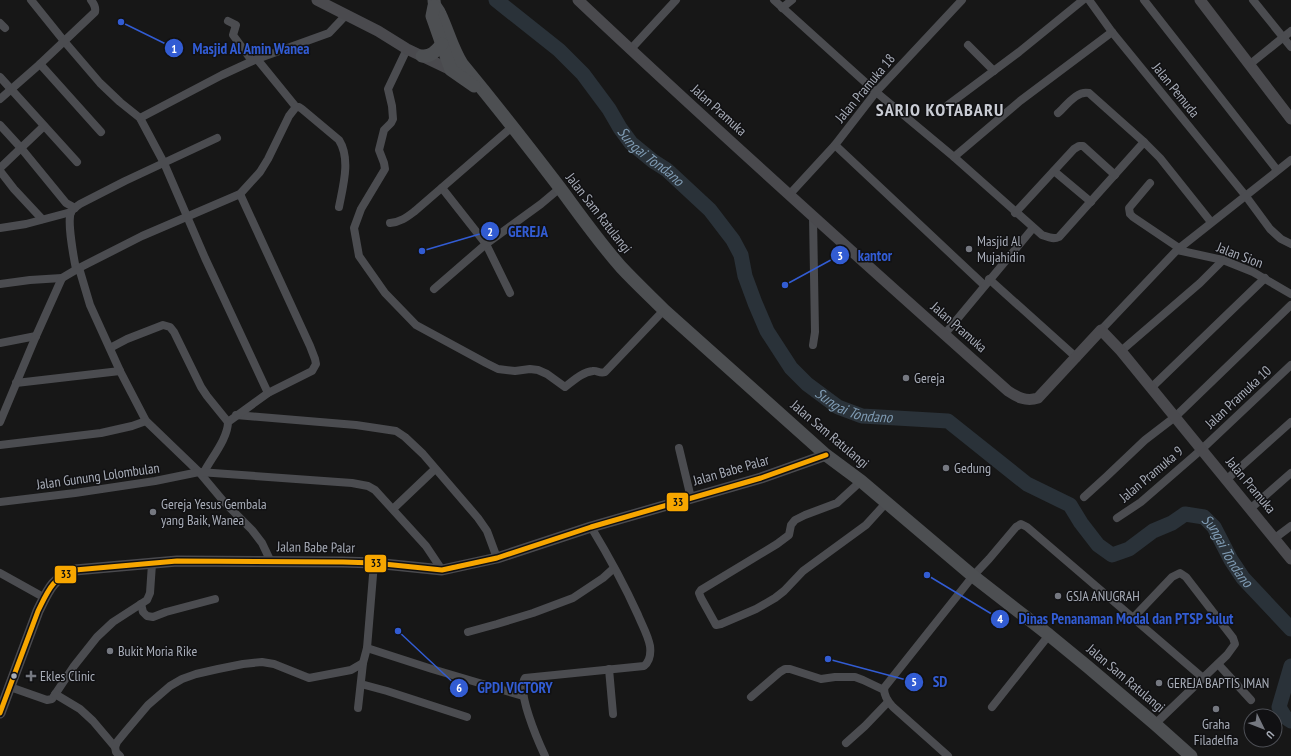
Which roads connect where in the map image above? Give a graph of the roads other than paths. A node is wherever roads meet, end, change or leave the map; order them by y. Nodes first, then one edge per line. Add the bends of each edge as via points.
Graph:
1 (31, 0) edge
2 (91, 0) edge
3 (317, 0) edge
4 (578, 0) edge
5 (676, 0) edge
6 (774, 0) edge
7 (792, 0) edge
8 (962, 0) edge
9 (1083, 0) edge
10 (1089, 0) edge
11 (1144, 0) edge
12 (1200, 0) edge
13 (1253, 0) edge
14 (434, 3) edge
15 (782, 8) junction
16 (346, 14) junction
17 (228, 21) dead end
18 (1291, 31) edge
19 (1112, 32) junction
20 (1283, 38) junction
21 (64, 41) junction
22 (442, 44) junction
23 (968, 45) dead end
24 (1291, 47) edge
25 (407, 49) junction
26 (630, 50) junction
27 (422, 56) junction
28 (255, 60) junction
29 (40, 64) junction
30 (1249, 65) junction
31 (456, 69) junction
32 (994, 71) junction
33 (0, 77) edge
34 (12, 89) junction
35 (876, 92) junction
36 (0, 99) edge
37 (948, 105) dead end
38 (296, 107) junction
39 (1058, 113) dead end
40 (140, 118) junction
41 (1291, 119) edge
42 (0, 125) edge
43 (44, 126) junction
44 (512, 128) junction
45 (101, 132) dead end
46 (217, 138) dead end
47 (1144, 142) junction
48 (835, 145) junction
49 (21, 148) junction
50 (954, 157) junction
51 (1291, 160) edge
52 (77, 162) dead end
53 (164, 162) junction
54 (0, 168) edge
55 (1277, 170) junction
56 (1054, 171) junction
57 (0, 172) edge
58 (1115, 175) junction
59 (1150, 183) dead end
60 (442, 188) junction
61 (560, 188) junction
62 (240, 194) junction
63 (789, 195) junction
64 (1245, 195) junction
65 (1091, 202) junction
66 (339, 207) dead end
67 (73, 210) junction
68 (1016, 213) junction
69 (187, 217) junction
70 (813, 217) junction
71 (42, 219) junction
72 (1211, 222) junction
73 (390, 223) dead end
74 (0, 228) edge
75 (1033, 228) junction
76 (486, 244) junction
77 (1291, 244) edge
78 (1178, 249) junction
79 (1223, 260) junction
80 (78, 269) junction
81 (62, 278) junction
82 (1265, 278) junction
83 (987, 282) junction
84 (0, 284) edge
85 (434, 290) dead end
86 (510, 293) dead end
87 (1291, 294) edge
88 (1291, 305) edge
89 (664, 310) junction
90 (1102, 330) junction
91 (944, 334) junction
92 (36, 336) junction
93 (0, 343) edge
94 (813, 345) dead end
95 (110, 348) junction
96 (1121, 351) junction
97 (1077, 358) junction
98 (1291, 365) edge
99 (120, 371) junction
100 (16, 384) junction
101 (1151, 388) junction
102 (268, 393) junction
103 (236, 416) junction
104 (1175, 417) junction
105 (146, 421) junction
106 (0, 422) edge
107 (228, 422) junction
108 (1291, 422) edge
109 (0, 445) edge
110 (679, 448) dead end
111 (1202, 449) junction
112 (826, 455) junction
113 (435, 469) junction
114 (202, 472) junction
115 (1291, 473) edge
116 (1226, 480) junction
117 (861, 481) junction
118 (1084, 497) dead end
119 (691, 498) junction
120 (0, 502) edge
121 (886, 503) junction
122 (393, 509) junction
123 (1250, 509) junction
124 (1117, 518) dead end
125 (1291, 526) edge
126 (591, 527) junction
127 (1276, 538) junction
128 (498, 558) junction
129 (1291, 559) edge
130 (271, 562) junction
131 (374, 563) junction
132 (152, 564) junction
133 (614, 568) junction
134 (442, 570) junction
135 (0, 573) edge
136 (973, 576) junction
137 (45, 598) junction
138 (215, 599) dead end
139 (141, 604) junction
140 (1133, 618) junction
141 (468, 632) dead end
142 (1049, 634) junction
143 (367, 648) junction
144 (363, 663) junction
145 (1218, 664) junction
146 (609, 669) junction
147 (1203, 678) junction
148 (361, 684) junction
149 (10, 687) junction
150 (884, 690) junction
151 (55, 694) junction
152 (523, 696) junction
153 (751, 697) dead end
154 (1251, 700) dead end
155 (888, 702) junction
156 (992, 707) dead end
157 (358, 708) dead end
158 (0, 713) edge
159 (613, 714) dead end
160 (467, 717) dead end
161 (1155, 724) junction
162 (846, 743) dead end
163 (115, 747) junction
164 (120, 756) edge
165 (545, 756) edge
166 (948, 756) edge
167 (1191, 756) edge

1 - 21 street
2 - 21 street via 95,12
3 - 16 street
4 - 26 street, Jalan Pramuka
5 - 26 street
6 - 15 street
7 - 15 street
8 - 35 street, Jalan Pramuka 18
9 - 32 street
10 - 19 street, Jalan Pemuda
11 - 55 street
12 - 30 street
13 - 20 street
14 - 22 main road via 432,16
14 - 31 main road, Jalan Sam Ratulangi via 452,46
15 - 35 street
16 - 25 street
16 - 28 street via 329,34
17 - 28 street via 236,26 233,35
18 - 20 street
19 - 50 street via 1020,101
19 - 64 street, Jalan Pemuda
20 - 24 street
20 - 30 street
21 - 29 street
21 - 40 street via 100,83
22 - 27 main road via 428,56
22 - 31 main road
23 - 32 street
25 - 27 street
25 - 89 street via 388,89 393,119 384,130 379,150 385,169 361,209 354,228 359,256 385,293 416,325 498,369 535,369 547,374 564,387 585,373 605,372
26 - 63 street, Jalan Pramuka
27 - 31 street
28 - 38 street
28 - 40 street
29 - 34 street
29 - 45 street
30 - 41 street
31 - 44 main road, Jalan Sam Ratulangi via 488,97
32 - 37 street
33 - 34 street
34 - 36 street
34 - 43 street
35 - 48 street, Jalan Pramuka 18
35 - 50 street
38 - 62 street via 260,172
38 - 66 street via 302,109 339,140 344,149 345,172
39 - 47 street via 1078,94 1089,93
40 - 53 street
42 - 49 street
43 - 49 street
43 - 52 street
44 - 60 street
44 - 61 main road, Jalan Sam Ratulangi
46 - 53 street
47 - 58 street
47 - 72 street
48 - 63 street, Jalan Pramuka 18
48 - 83 street
49 - 54 street
49 - 67 street
50 - 68 street
51 - 55 street
53 - 67 street via 97,195
53 - 69 street
55 - 64 street
56 - 58 street via 1074,149 1081,146
56 - 65 street
56 - 68 street
57 - 71 street
58 - 65 street
59 - 78 street via 1129,208 1130,214
60 - 73 street via 404,220
60 - 76 street
61 - 76 street
61 - 89 main road, Jalan Sam Ratulangi via 621,267
62 - 69 street
62 - 102 street via 316,364 312,371
63 - 70 street, Jalan Pramuka
64 - 72 street
64 - 77 street, Jalan Pemuda via 1275,234
65 - 75 street via 1055,239 1042,235
67 - 71 street
67 - 80 street via 70,220
68 - 75 street
69 - 80 street via 142,236
69 - 102 street
70 - 91 street, Jalan Pramuka
70 - 94 street via 816,332
71 - 74 street
72 - 78 street
75 - 83 street
76 - 85 street
76 - 86 street
78 - 79 street, Jalan Sion
78 - 90 street
79 - 82 street, Jalan Sion
79 - 96 street
80 - 81 street
80 - 95 street via 90,305
81 - 84 street
81 - 92 street
82 - 87 street, Jalan Sion
82 - 101 street
83 - 91 street
83 - 97 street
88 - 104 street
89 - 112 main road, Jalan Sam Ratulangi
90 - 96 street, Jalan Pramuka
90 - 97 street, Jalan Pramuka
91 - 97 street, Jalan Pramuka via 1008,391 1024,399 1038,398
92 - 93 street
92 - 100 street
95 - 99 street
95 - 107 street via 163,326 170,327 201,387
96 - 101 street, Jalan Pramuka
98 - 111 street, Jalan Pramuka 10
99 - 100 street
99 - 105 street
100 - 106 street
101 - 104 street, Jalan Pramuka
102 - 103 street
103 - 107 street
103 - 113 street via 356,425 396,431
104 - 111 street, Jalan Pramuka
104 - 118 street via 1145,440
105 - 109 street via 101,433
105 - 114 street
107 - 114 street via 222,440
108 - 116 street
110 - 119 street
111 - 116 street, Jalan Pramuka
111 - 124 street, Jalan Pramuka 9 via 1141,502
112 - 117 main road, Jalan Sam Ratulangi
112 - 119 street, Jalan Babe Palar via 761,478
113 - 122 street
113 - 128 street via 487,531
114 - 120 street, Jalan Gunung Lolombulan via 81,492
114 - 122 street, Jalan Gunung Lolombulan via 363,485 375,490
114 - 130 street via 225,503 259,538
115 - 123 street
116 - 123 street, Jalan Pramuka
117 - 121 main road, Jalan Sam Ratulangi
117 - 121 street via 837,502 795,520 789,535 777,544 701,590 701,598 716,625 756,609 775,598 803,571 866,525
119 - 126 street, Jalan Babe Palar
121 - 136 main road, Jalan Sam Ratulangi
122 - 134 street, Jalan Gunung Lolombulan via 426,546
123 - 127 street, Jalan Pramuka
125 - 127 street
126 - 128 street, Jalan Babe Palar
126 - 133 street
127 - 129 street, Jalan Pramuka
128 - 134 street, Jalan Babe Palar
130 - 131 street, Jalan Babe Palar
130 - 132 street, Jalan Babe Palar via 177,561
131 - 134 street, Jalan Babe Palar
131 - 143 street
132 - 137 street, Jalan Babe Palar via 75,570 57,579
132 - 139 street via 150,593 147,600
133 - 141 street via 573,598
133 - 146 street via 644,628 650,653 644,666
135 - 137 street
136 - 140 street via 1018,525 1023,524
136 - 142 main road, Jalan Sam Ratulangi
136 - 150 street via 884,685
137 - 149 street, Jalan Babe Palar
138 - 139 street via 153,617 143,612
139 - 151 street via 113,622 98,637
140 - 145 street via 1172,577 1183,574 1212,608 1235,641
140 - 147 street
142 - 156 street
142 - 161 main road, Jalan Sam Ratulangi
143 - 144 street
143 - 152 street
144 - 148 street
144 - 163 street via 351,670 309,678 262,662 196,674 176,682 148,705
145 - 147 street
145 - 154 street
146 - 152 street via 526,677 523,682
146 - 159 street
147 - 161 street
148 - 157 street
148 - 160 street
149 - 151 street via 49,700
149 - 158 street, Jalan Babe Palar
150 - 153 street via 855,677 821,679 785,669
150 - 155 street
151 - 163 street via 80,709
152 - 165 street
155 - 162 street
155 - 166 street
161 - 167 main road, Jalan Sam Ratulangi
163 - 164 street

